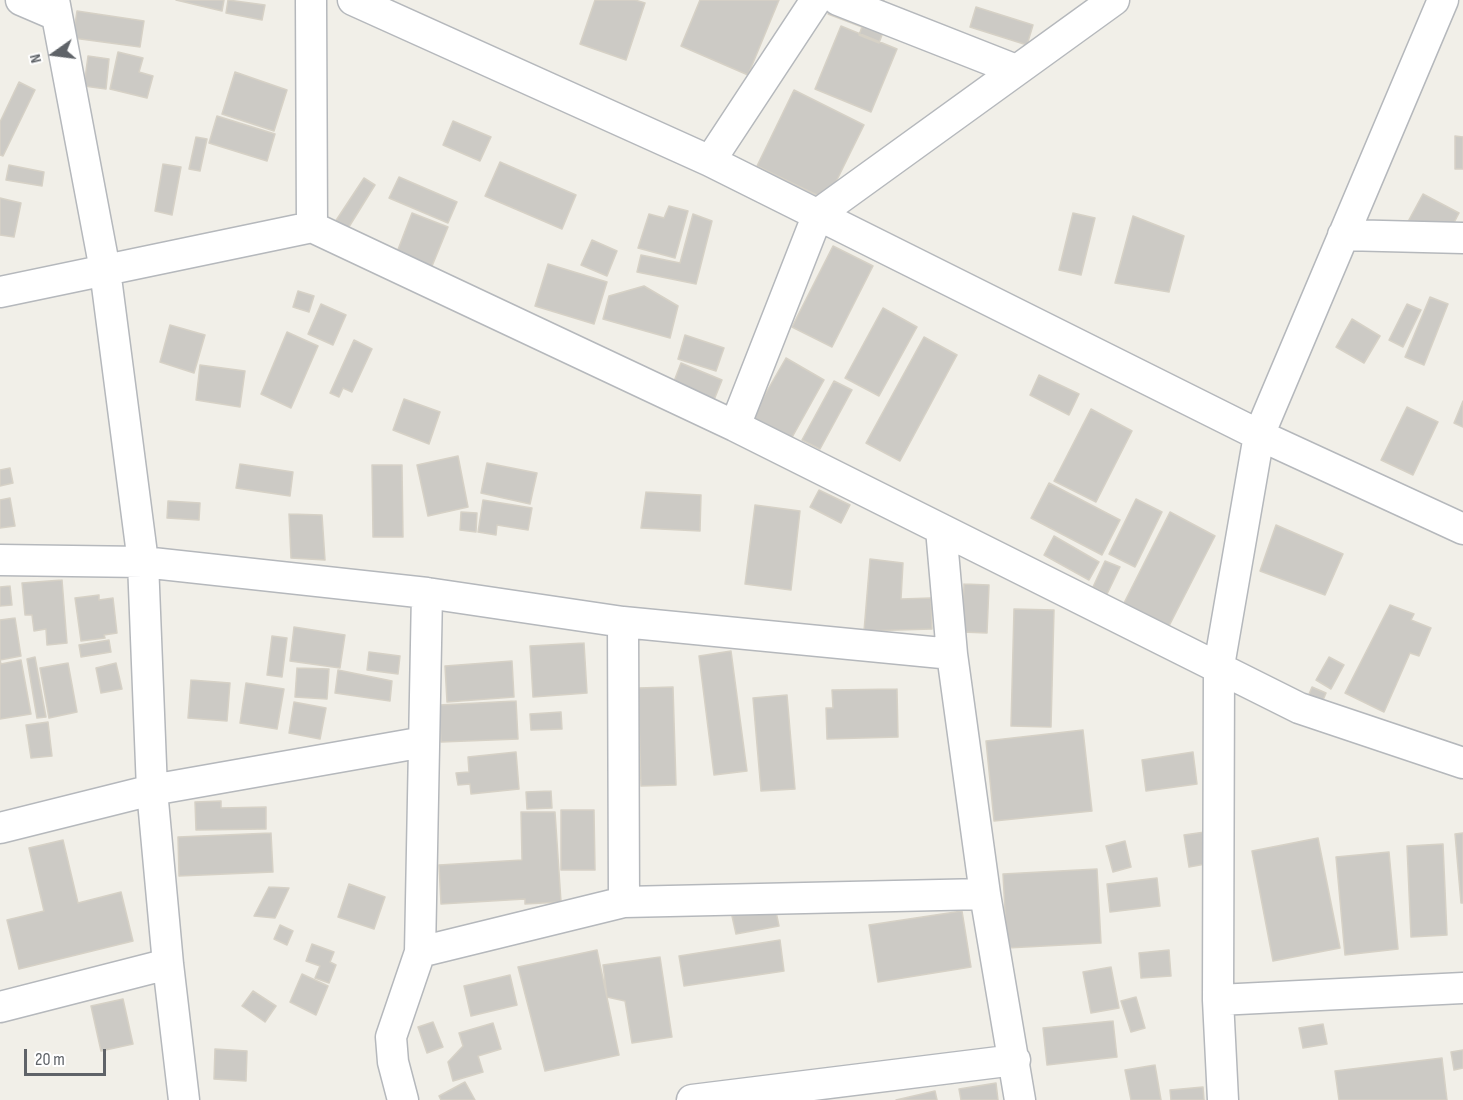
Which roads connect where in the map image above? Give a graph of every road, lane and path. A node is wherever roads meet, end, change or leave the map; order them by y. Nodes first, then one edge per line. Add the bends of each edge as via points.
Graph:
1 (21, 0) edge
2 (312, 0) edge
3 (352, 0) edge
4 (816, 0) edge
5 (838, 0) edge
6 (1113, 0) edge
7 (1443, 0) edge
8 (55, 7) edge
9 (1016, 70) junction
10 (710, 160) junction
11 (818, 214) junction
12 (312, 226) junction
13 (1343, 235) junction
14 (1463, 238) edge
15 (105, 270) junction
16 (0, 292) edge
17 (735, 426) junction
18 (1258, 435) junction
19 (941, 529) junction
20 (1463, 529) edge
21 (0, 560) edge
22 (143, 562) junction
23 (427, 593) junction
24 (623, 622) junction
25 (952, 654) junction
26 (1219, 666) junction
27 (424, 742) junction
28 (1463, 763) edge
29 (152, 790) junction
30 (0, 828) edge
31 (985, 894) junction
32 (624, 902) junction
33 (420, 952) junction
34 (168, 964) junction
35 (1463, 988) edge
36 (1218, 1000) junction
37 (0, 1007) edge
38 (1015, 1060) junction
39 (184, 1100) edge
40 (403, 1100) edge
41 (692, 1100) edge
42 (1020, 1100) edge
43 (1223, 1100) edge

1 - 8 street
2 - 12 street
3 - 10 street
4 - 10 street
5 - 9 street
6 - 9 street
7 - 13 street
8 - 15 street
9 - 11 street
10 - 11 street
11 - 17 street
11 - 18 street
12 - 15 street
12 - 17 street
13 - 14 street
13 - 18 street
15 - 16 street
15 - 22 street
17 - 19 street
18 - 20 street
18 - 26 street
19 - 25 street
19 - 26 street
21 - 22 street
22 - 23 street
22 - 29 street
23 - 24 street
23 - 27 street
24 - 25 street
24 - 32 street
25 - 31 street
26 - 28 street via 1299,708
26 - 36 street
27 - 29 street
27 - 33 street
29 - 30 street
29 - 34 street
31 - 32 street
31 - 38 street
32 - 33 street
33 - 40 street via 392,1037 393,1062
34 - 37 street
34 - 39 street
35 - 36 street
36 - 43 street
38 - 41 street
38 - 42 street

